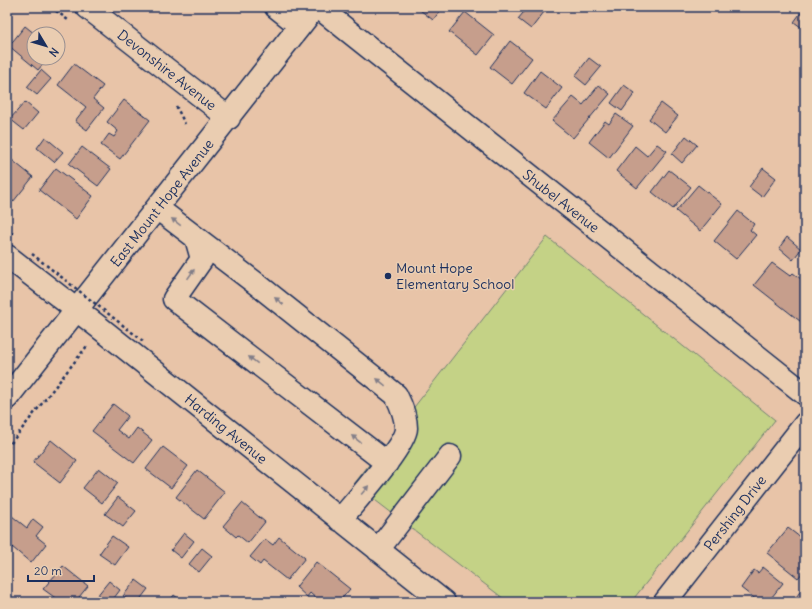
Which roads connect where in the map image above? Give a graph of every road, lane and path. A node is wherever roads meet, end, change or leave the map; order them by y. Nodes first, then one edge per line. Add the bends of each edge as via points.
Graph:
1 (87, 7) edge
2 (276, 7) edge
3 (317, 7) edge
4 (300, 26) junction
5 (229, 118) junction
6 (157, 208) junction
7 (196, 238) junction
8 (32, 254) dead end
9 (7, 256) edge
10 (76, 310) junction
11 (115, 311) dead end
12 (100, 328) junction
13 (143, 341) dead end
14 (805, 394) edge
15 (7, 398) edge
16 (805, 424) edge
17 (7, 448) edge
18 (450, 456) dead end
19 (386, 463) junction
20 (340, 520) junction
21 (378, 550) junction
22 (444, 602) edge
23 (665, 602) edge

1 - 5 street, Devonshire Avenue
2 - 4 street
3 - 4 street, East Mount Hope Avenue
3 - 14 street, Shubel Avenue
4 - 5 street, East Mount Hope Avenue
5 - 6 street, East Mount Hope Avenue
7 -> 6 street
6 - 10 street, East Mount Hope Avenue
19 -> 7 street via 396,452 406,429 396,395
19 -> 7 street via 174,299 202,259
8 - 13 path, bridge
9 - 10 street, Harding Avenue
10 - 12 street, Harding Avenue
10 - 15 street, East Mount Hope Avenue
11 - 12 path
12 - 17 path
12 - 20 street, Harding Avenue
16 - 23 street, Pershing Drive
18 - 21 street
20 -> 19 street
20 - 21 street, Harding Avenue
21 - 22 street, Harding Avenue

